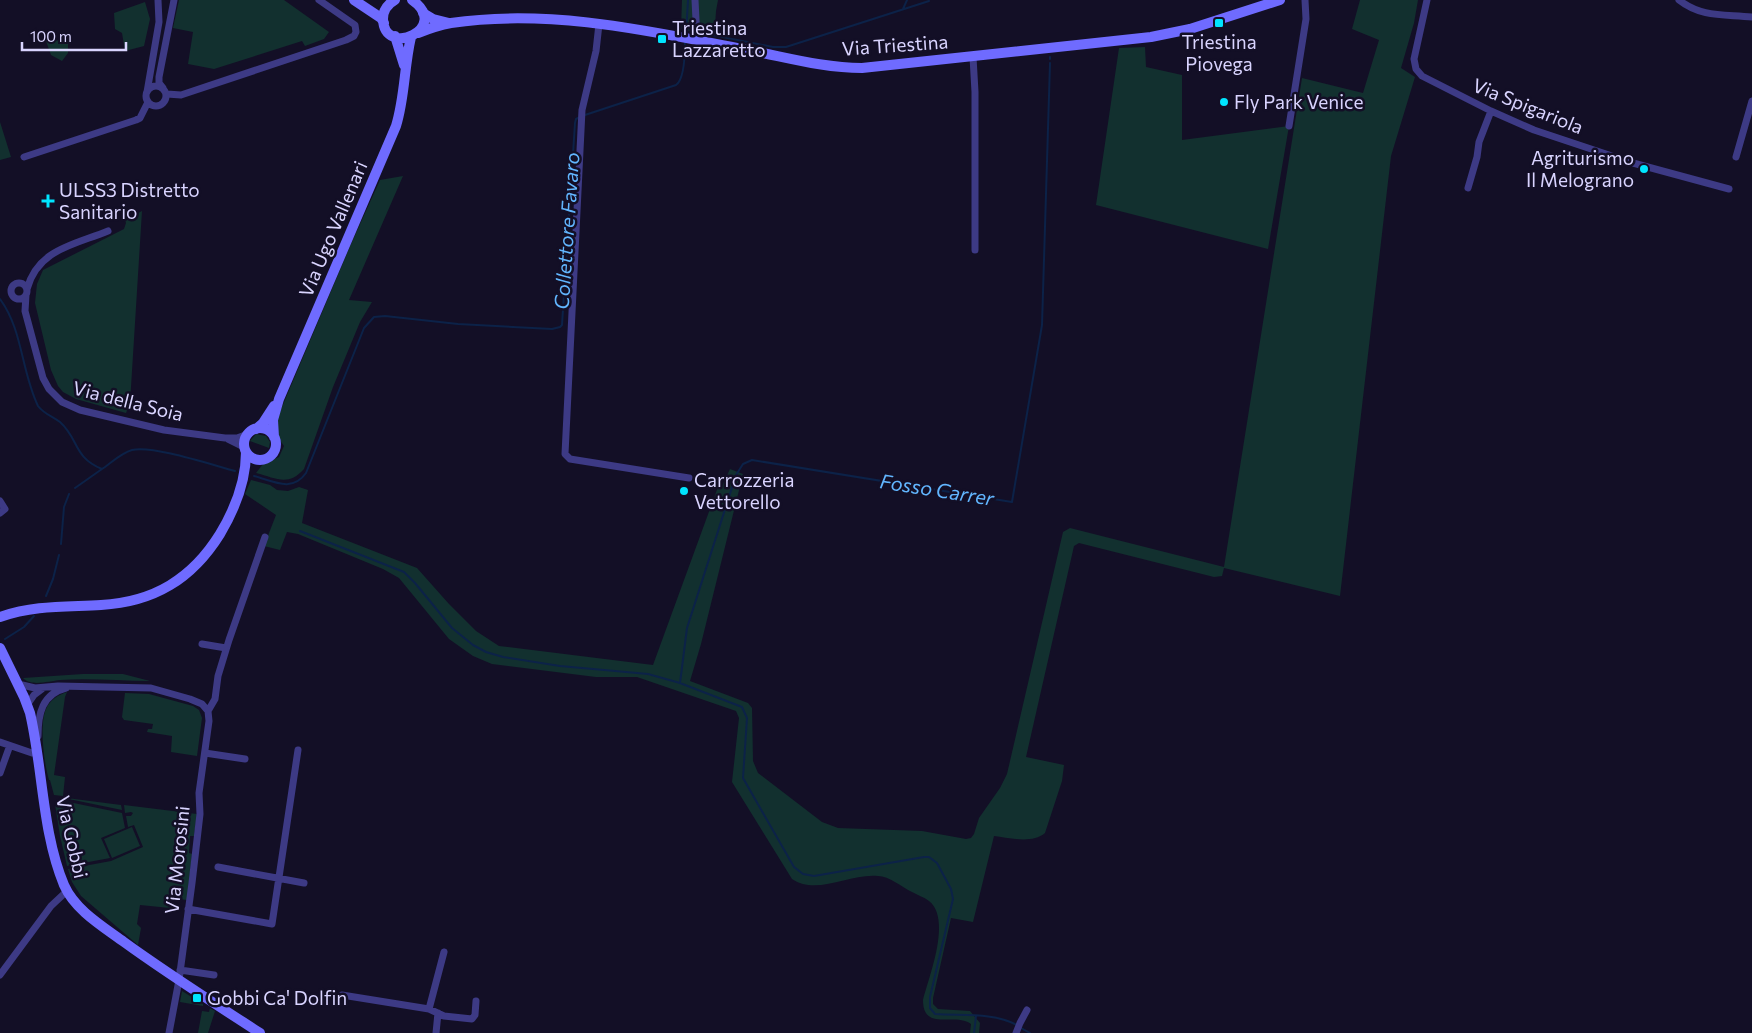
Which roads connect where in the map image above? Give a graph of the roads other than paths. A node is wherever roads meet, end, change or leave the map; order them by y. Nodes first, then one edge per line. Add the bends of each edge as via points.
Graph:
1 (158, 0) edge
2 (174, 0) edge
3 (319, 0) edge
4 (354, 0) edge
5 (363, 0) edge
6 (695, 0) edge
7 (1280, 0) edge
8 (1305, 0) edge
9 (1427, 0) edge
10 (1679, 0) edge
11 (391, 2) edge
12 (418, 4) edge
13 (1752, 17) edge
14 (384, 23) junction
15 (450, 23) junction
16 (600, 24) junction
17 (414, 35) junction
18 (394, 36) junction
19 (696, 40) junction
20 (973, 57) junction
21 (406, 70) junction
22 (165, 91) junction
23 (147, 92) junction
24 (1752, 101) edge
25 (148, 102) junction
26 (1491, 111) junction
27 (1289, 126) dead end
28 (24, 157) dead end
29 (1736, 157) dead end
30 (1468, 188) dead end
31 (1729, 189) dead end
32 (108, 231) dead end
33 (974, 250) dead end
34 (30, 276) junction
35 (20, 283) junction
36 (26, 292) junction
37 (15, 298) junction
38 (25, 311) junction
39 (279, 399) junction
40 (252, 431) junction
41 (274, 437) junction
42 (225, 438) junction
43 (245, 450) junction
44 (264, 459) junction
45 (689, 478) dead end
46 (244, 480) junction
47 (0, 501) edge
48 (0, 513) edge
49 (265, 537) dead end
50 (0, 617) edge
51 (202, 644) dead end
52 (0, 648) edge
53 (226, 648) junction
54 (18, 684) junction
55 (76, 686) junction
56 (44, 687) junction
57 (47, 698) junction
58 (27, 705) junction
59 (207, 709) junction
60 (0, 744) edge
61 (9, 748) junction
62 (298, 750) dead end
63 (35, 752) junction
64 (205, 753) junction
65 (245, 758) dead end
66 (0, 773) edge
67 (218, 867) dead end
68 (279, 878) junction
69 (304, 882) dead end
70 (67, 891) junction
71 (188, 909) junction
72 (444, 952) dead end
73 (0, 975) edge
74 (179, 975) junction
75 (214, 975) dead end
76 (342, 995) dead end
77 (476, 1001) dead end
78 (429, 1008) junction
79 (1027, 1010) dead end
80 (438, 1014) junction
81 (1018, 1028) edge
82 (169, 1033) edge
83 (260, 1033) edge
84 (436, 1033) edge

1 - 23 street via 160,16
2 - 22 street via 158,77
3 - 22 street via 355,25 354,36 181,96
4 - 14 street
5 - 11 street via 376,6
6 - 19 street
7 - 20 street, Via Triestina via 1190,29 1151,37
8 - 27 street via 1306,19
9 - 26 street, Via Spigariola via 1414,59 1416,69 1422,76
10 - 13 street via 1706,14
11 - 14 street via 383,16
12 - 15 street, Via Triestina via 434,19
12 - 17 street, Via Ugo Vallenari via 423,23
14 - 18 street, Via Ugo Vallenari
15 - 16 street, Via Triestina via 515,18
15 - 17 street, Via Triestina
16 - 19 street, Via Triestina
16 - 45 street via 582,110 565,454 570,459
17 - 18 street, Via Triestina
17 - 21 street, Via Ugo Vallenari
18 - 21 street, Via Ugo Vallenari
19 - 20 street, Via Triestina via 850,68
20 - 33 street
21 - 39 street, Via Ugo Vallenari via 396,126
22 - 23 street via 156,85
22 - 25 street via 166,100 161,105 154,106
23 - 25 street
24 - 29 street
25 - 28 street via 136,120
26 - 30 street via 1479,142
26 - 31 street, Via Spigariola via 1534,130 1624,160
32 - 34 street, Via della Soia via 55,252 40,262
34 - 35 street, Via della Soia
34 - 36 street, Via della Soia
35 - 36 street
35 - 37 street via 12,287 11,294
36 - 37 street via 21,299
36 - 38 street, Via della Soia
37 - 38 street, Via della Soia
38 - 42 street, Via della Soia via 43,378 62,402 80,410 144,426
39 - 40 street, Via Ugo Vallenari via 263,423
39 - 41 street, Via Ugo Vallenari
40 - 41 street via 266,430
40 - 42 street, Via della Soia via 237,438
40 - 43 street, Via Ugo Vallenari via 244,442
41 - 44 street, Via Ugo Vallenari via 273,453
42 - 43 street, Via della Soia
43 - 44 street via 254,459
43 - 46 street, Via Ugo Vallenari
44 - 46 street, Via Ugo Vallenari
46 - 50 street, Via Ugo Vallenari via 226,522 206,554 183,577 165,589 125,603 30,608
47 - 48 street via 5,509
49 - 53 street, Via Morosini
51 - 53 street
52 - 54 street, Via Gobbi
53 - 59 street, Via Morosini via 215,699
54 - 56 street via 28,688
54 - 58 street, Via Gobbi
55 - 56 street
55 - 57 street
55 - 59 street via 151,688 196,701
56 - 58 street
57 - 58 street
57 - 63 street via 39,716
58 - 63 street, Via Gobbi
59 - 64 street, Via Morosini via 209,721
60 - 61 street
60 - 63 street
61 - 63 street via 22,753
61 - 66 street
62 - 68 street
63 - 70 street, Via Gobbi via 52,840
64 - 65 street
64 - 71 street, Via Morosini
67 - 68 street
68 - 69 street
68 - 71 street via 272,924
70 - 73 street via 51,906
70 - 74 street, Via Gobbi via 77,905 98,923
71 - 74 street, Via Morosini
72 - 78 street
74 - 75 street
74 - 82 street, Via Morosini
74 - 83 street, Via Gobbi
76 - 78 street
77 - 80 street via 472,1019
78 - 80 street
79 - 81 street
80 - 84 street

